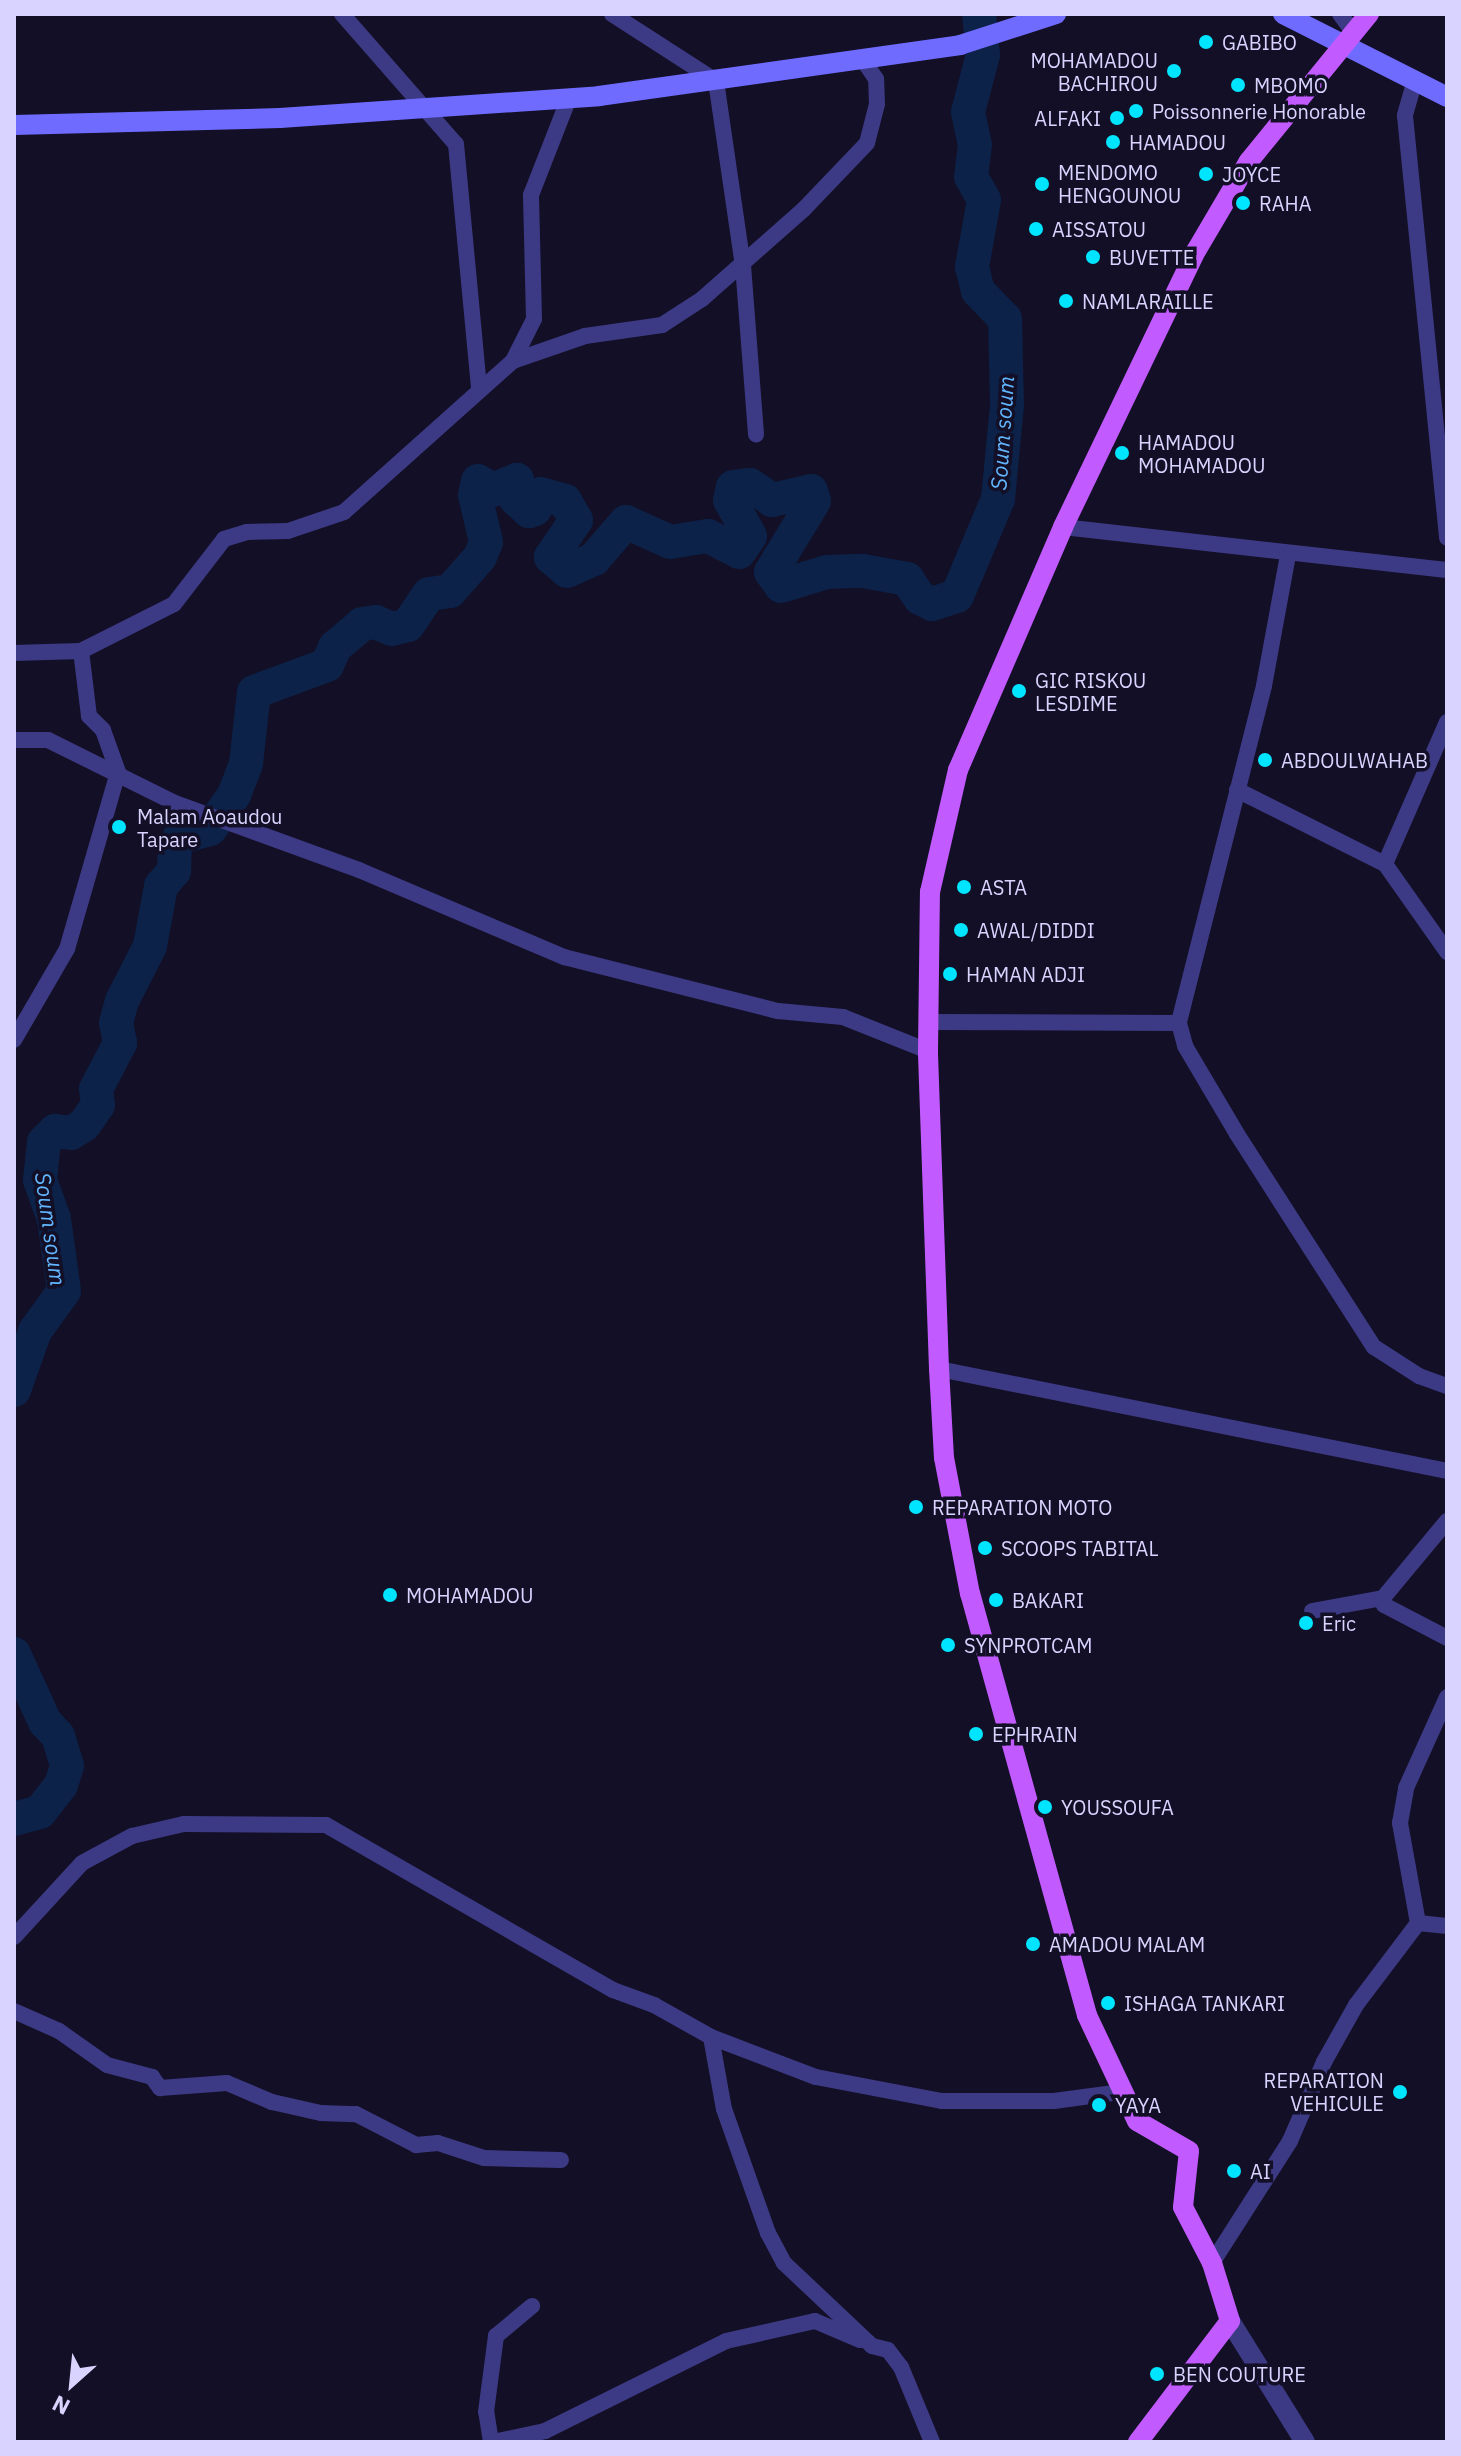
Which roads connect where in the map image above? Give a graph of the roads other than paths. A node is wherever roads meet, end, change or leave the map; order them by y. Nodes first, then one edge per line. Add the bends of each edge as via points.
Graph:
1 (342, 14) edge
2 (612, 14) edge
3 (1056, 14) edge
4 (1283, 14) edge
5 (1340, 14) edge
6 (1369, 14) edge
7 (1349, 38) junction
8 (864, 61) junction
9 (1415, 80) junction
10 (716, 81) junction
11 (1447, 97) edge
12 (569, 98) junction
13 (428, 109) junction
14 (14, 125) edge
15 (743, 265) junction
16 (513, 361) junction
17 (479, 389) junction
18 (756, 435) dead end
19 (1063, 527) junction
20 (1447, 538) edge
21 (1288, 555) junction
22 (1447, 570) edge
23 (81, 651) junction
24 (14, 653) edge
25 (1447, 722) edge
26 (14, 740) edge
27 (118, 772) junction
28 (1237, 790) junction
29 (1385, 864) junction
30 (1447, 952) edge
31 (928, 1022) junction
32 (1179, 1023) junction
33 (14, 1040) edge
34 (928, 1051) junction
35 (939, 1369) junction
36 (1447, 1386) edge
37 (1447, 1471) edge
38 (1447, 1521) edge
39 (1383, 1598) junction
40 (1312, 1611) dead end
41 (1447, 1638) edge
42 (1447, 1697) edge
43 (1418, 1923) junction
44 (1447, 1926) edge
45 (14, 1937) edge
46 (14, 2011) edge
47 (711, 2037) junction
48 (1121, 2092) junction
49 (561, 2160) dead end
50 (1212, 2263) junction
51 (532, 2306) dead end
52 (1230, 2321) junction
53 (872, 2346) junction
54 (492, 2442) edge
55 (932, 2442) edge
56 (1138, 2442) edge
57 (1305, 2442) edge

1 - 13 street
2 - 10 street
3 - 8 main road via 960,45
4 - 7 main road
5 - 7 street
6 - 7 main road
7 - 9 main road
7 - 19 main road via 1249,161 1196,251
8 - 10 main road
8 - 15 street via 876,79 877,104 867,143
9 - 11 main road
9 - 20 street via 1405,116
10 - 12 main road
10 - 15 street
12 - 13 main road
12 - 16 street via 531,195 534,319
13 - 14 main road
13 - 17 street via 456,144
15 - 16 street via 662,325 585,336
15 - 18 street
16 - 17 street
17 - 23 street via 457,416 344,512 288,531 247,532 224,539 174,604
19 - 21 street
19 - 31 main road via 958,770 930,892
21 - 22 street
21 - 28 street via 1264,686
23 - 24 street
23 - 27 street via 89,716 103,730
25 - 29 street
26 - 27 street via 48,740
27 - 33 street via 67,949
27 - 34 street via 175,803 359,870 564,957 778,1011 843,1017
28 - 29 street
28 - 32 street
29 - 30 street
31 - 32 street
31 - 34 main road
32 - 36 street via 1185,1046 1237,1134 1374,1347 1419,1376
34 - 35 main road
35 - 37 street
35 - 48 main road via 944,1458 970,1594 1087,2015
38 - 39 street
39 - 40 street
39 - 41 street via 1384,1605
42 - 43 street via 1406,1788 1400,1823
43 - 44 street
43 - 50 street via 1356,2005 1290,2141
45 - 47 street via 82,1863 132,1836 184,1824 326,1825 613,1990 654,2005
46 - 49 street via 59,2031 107,2065 152,2077 160,2088 227,2083 272,2102 356,2114 416,2145 438,2143 484,2158
47 - 48 street via 816,2077 942,2101 1054,2101
47 - 53 street via 724,2109 768,2233 784,2263
48 - 50 main road via 1137,2121 1189,2151 1183,2207
50 - 52 main road
51 - 54 street via 496,2336 486,2412
52 - 56 main road
52 - 57 street
53 - 54 street via 815,2321 726,2341 545,2431
53 - 55 street via 888,2350 901,2367

